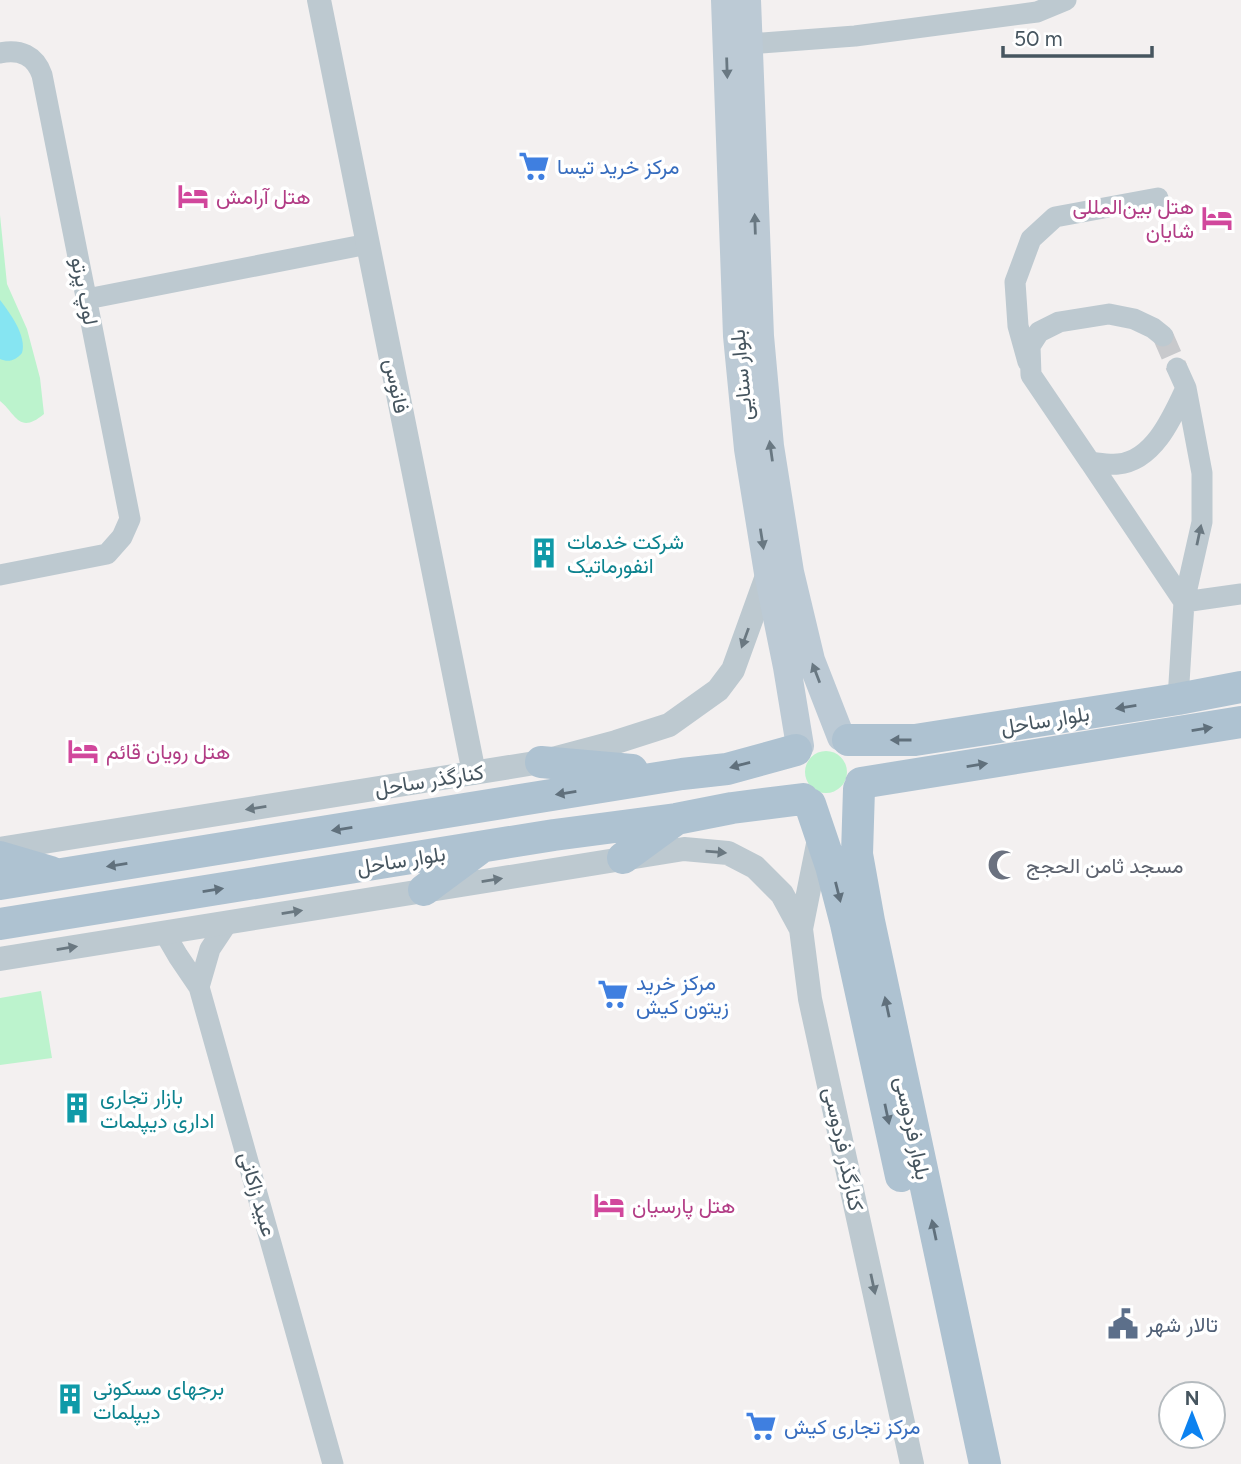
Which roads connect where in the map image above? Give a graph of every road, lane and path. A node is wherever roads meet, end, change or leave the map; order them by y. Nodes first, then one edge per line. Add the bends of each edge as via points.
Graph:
1 (319, 0) edge
2 (725, 0) edge
3 (747, 0) edge
4 (1066, 0) edge
5 (748, 44) junction
6 (0, 53) edge
7 (1158, 198) dead end
8 (368, 244) junction
9 (86, 299) junction
10 (1163, 336) tunnel mouth
11 (1177, 368) tunnel mouth
12 (1031, 375) junction
13 (1186, 388) junction
14 (1090, 462) junction
15 (768, 573) junction
16 (0, 575) edge
17 (1241, 594) edge
18 (1184, 602) junction
19 (1241, 687) edge
20 (1178, 699) junction
21 (1241, 722) edge
22 (844, 739) junction
23 (798, 748) junction
24 (541, 762) junction
25 (474, 773) junction
26 (682, 774) junction
27 (860, 786) junction
28 (807, 802) junction
29 (676, 819) junction
30 (820, 833) junction
31 (482, 847) junction
32 (0, 849) edge
33 (0, 858) edge
34 (623, 858) junction
35 (60, 874) junction
36 (0, 884) edge
37 (424, 890) junction
38 (228, 922) junction
39 (0, 924) edge
40 (801, 929) junction
41 (164, 932) junction
42 (0, 959) edge
43 (200, 987) junction
44 (334, 1464) edge
45 (912, 1464) edge
46 (964, 1464) edge
47 (985, 1464) edge

1 - 8 street, فانوس
2 -> 15 main road, بلوار سنایی via 737,337 748,449
3 - 5 main road, بلوار سنایی
4 - 5 street via 1037,12 855,36
22 -> 5 main road, بلوار سنایی via 811,660 790,572 770,446 760,337
6 - 9 street, لوپ پرتو via 25,53 42,75
7 - 12 street via 1055,218 1031,239 1015,282 1018,326
8 - 9 street
8 - 25 street, فانوس
9 - 16 street, لوپ پرتو via 130,519 107,554
10 - 12 street via 1134,319 1109,314 1059,322 1039,331 1030,346
11 - 13 street
12 - 14 street
13 - 14 street via 1154,444 1137,458 1119,464
18 -> 13 street via 1202,522 1202,473
14 - 18 street
15 - 23 main road, بلوار سنایی
15 -> 24 street, کنارگذر ساحل via 733,670 718,690 669,725
17 - 18 street
18 - 20 street
19 - 20 main road, بلوار ساحل
20 -> 22 main road, بلوار ساحل via 915,740
27 -> 21 main road, بلوار ساحل
22 - 23 main road via 814,736
22 - 27 main road via 862,758
23 -> 26 main road, بلوار ساحل via 727,769
23 - 28 main road via 789,771 796,792
24 - 25 street, کنارگذر ساحل
24 - 26 main road
25 -> 32 street, کنارگذر ساحل
26 -> 35 main road, بلوار ساحل
27 - 28 main road via 844,804 823,807
47 -> 27 main road, بلوار فردوسی via 869,921 857,853
28 - 29 main road, بلوار ساحل via 732,808
28 - 30 main road, بلوار فردوسی
29 - 31 main road, بلوار ساحل
29 - 34 main road
30 - 40 street, کنارگذر فردوسی
30 -> 46 main road, بلوار فردوسی via 846,924
31 - 37 main road
39 -> 31 main road, بلوار ساحل
33 - 35 main road
37 -> 34 street
34 -> 40 street via 684,849 728,853 755,867 782,894
35 - 36 main road, بلوار ساحل
38 -> 37 street
38 - 41 street
38 - 43 street via 210,949
40 -> 45 street, کنارگذر فردوسی via 810,999
42 -> 41 street
41 - 43 street, عبید زاکانی
43 - 44 street, عبید زاکانی

